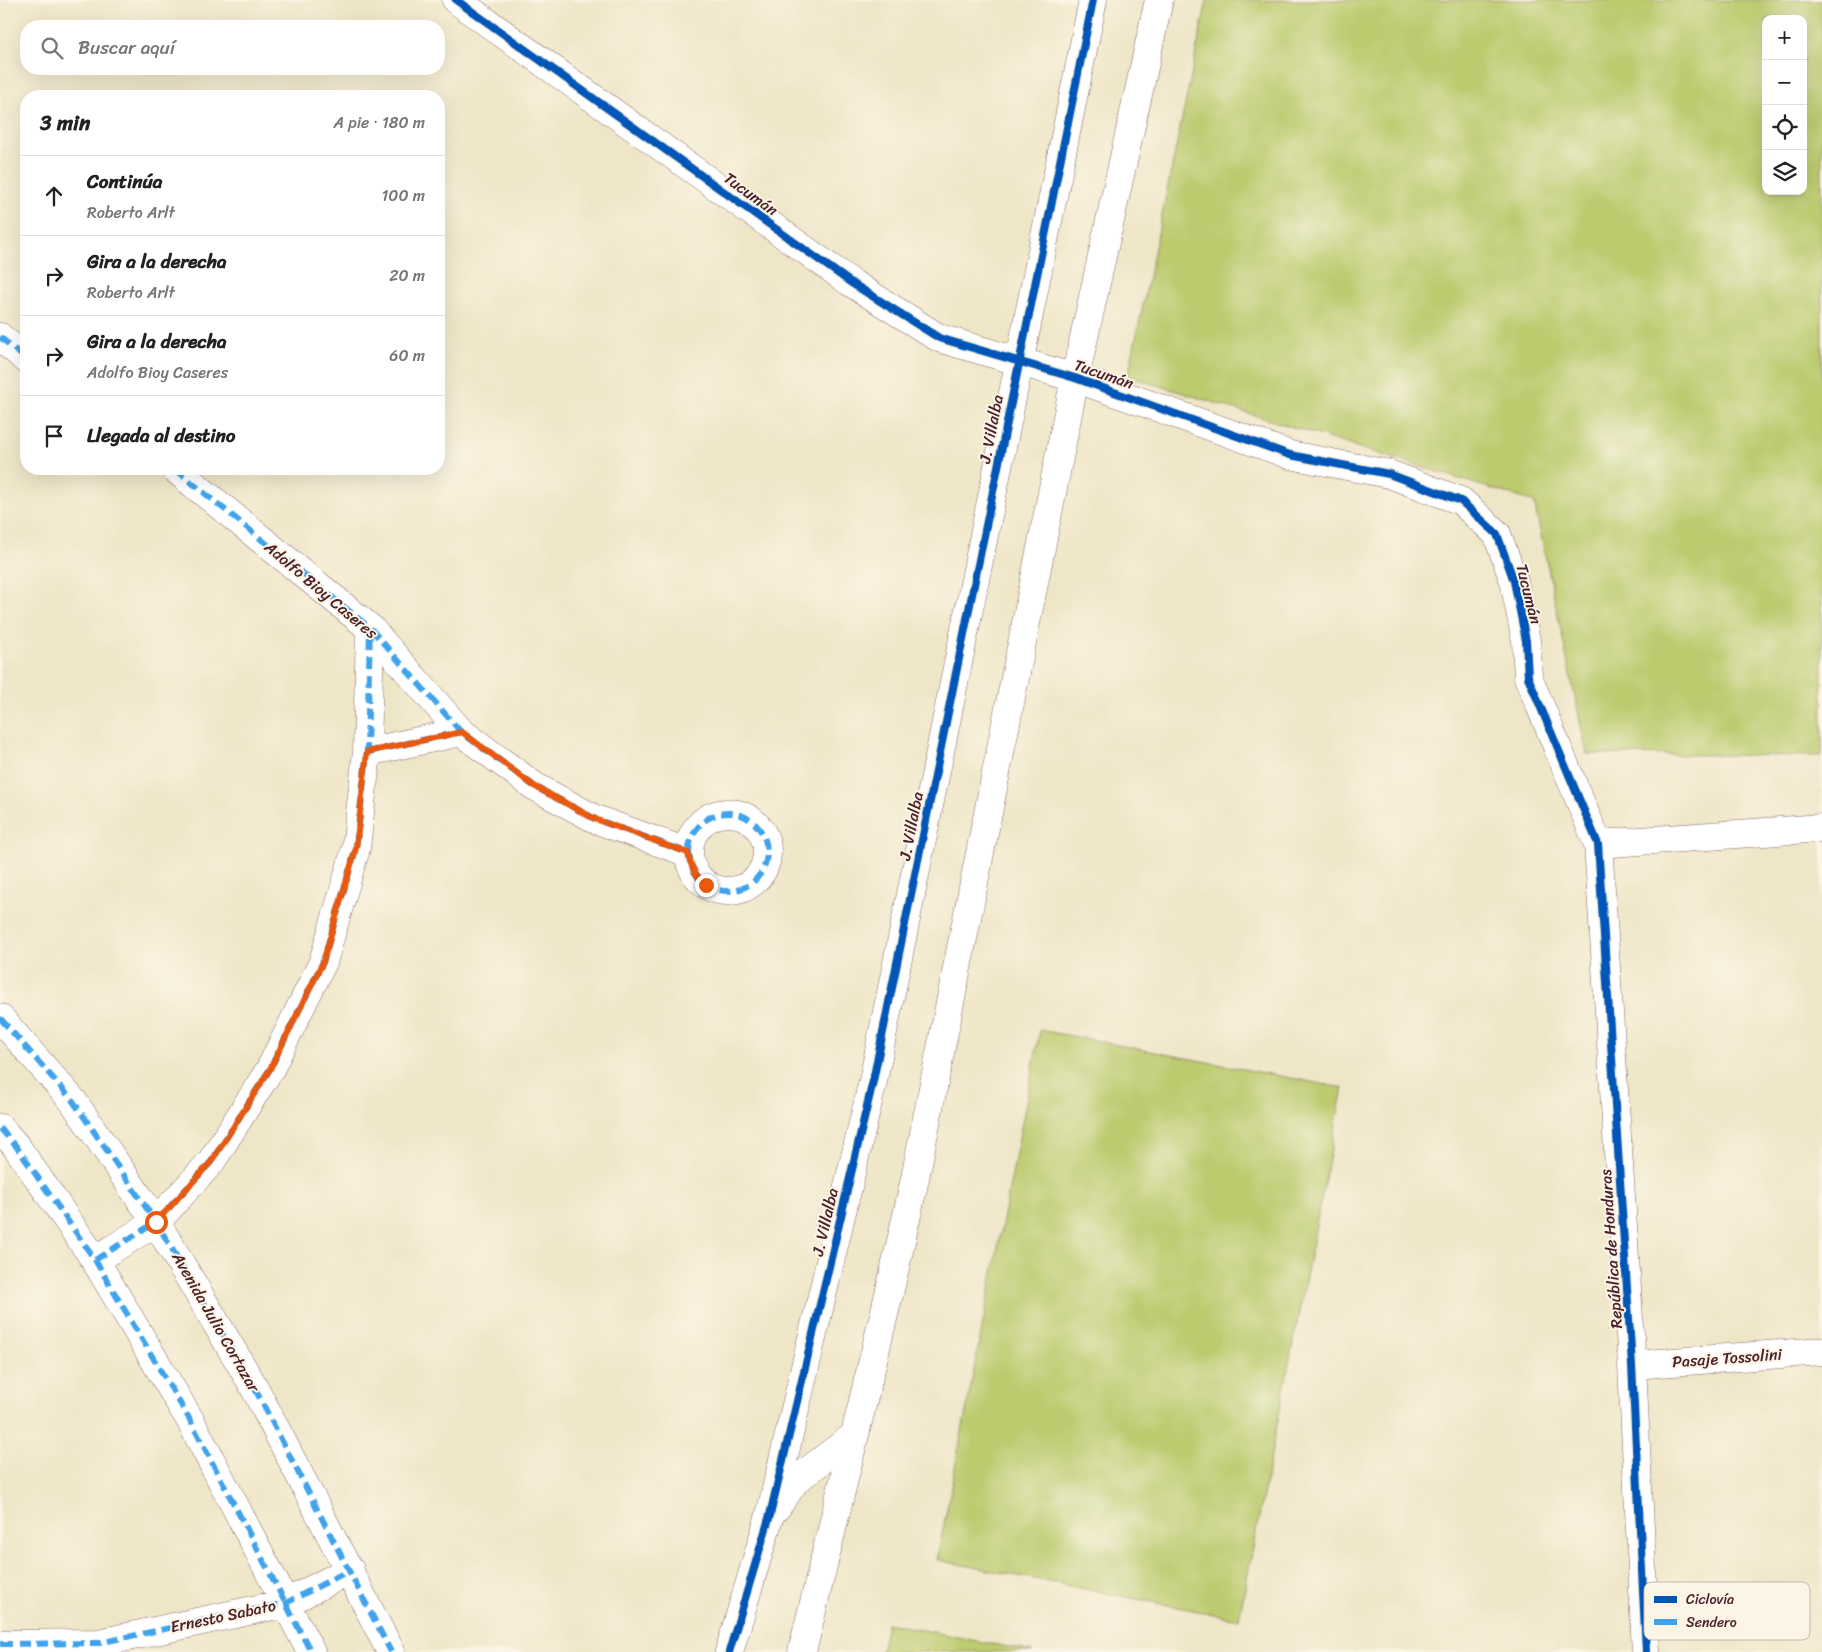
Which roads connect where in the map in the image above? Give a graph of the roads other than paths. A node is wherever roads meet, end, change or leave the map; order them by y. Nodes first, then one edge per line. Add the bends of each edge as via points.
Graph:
1 (456, 0) edge
2 (1093, 0) edge
3 (1159, 0) edge
4 (0, 337) edge
5 (20, 353) edge
6 (1019, 362) junction
7 (1074, 378) junction
8 (182, 475) edge
9 (370, 628) junction
10 (462, 732) junction
11 (367, 752) junction
12 (1822, 828) edge
13 (1598, 844) junction
14 (688, 853) dead end
15 (0, 1018) edge
16 (0, 1128) edge
17 (156, 1222) junction
18 (95, 1260) junction
19 (1822, 1352) edge
20 (1632, 1365) junction
21 (855, 1435) junction
22 (770, 1515) junction
23 (350, 1570) junction
24 (286, 1603) junction
25 (1644, 1611) edge
26 (0, 1644) edge
27 (311, 1652) edge
28 (391, 1652) edge
29 (729, 1652) edge
30 (802, 1652) edge

1 - 6 street, Tucumán via 850,282 939,338
2 - 6 street, J. Villalba
3 - 7 street
4 - 5 street
6 - 7 street, Tucumán
6 - 22 street, J. Villalba via 873,1081
7 - 13 street, Tucumán via 1290,455 1389,474 1460,501 1497,534 1514,581 1526,641 1528,677
7 - 21 street via 913,1188
8 - 9 street, Adolfo Bioy Caseres
9 - 10 street, Adolfo Bioy Caseres
9 - 11 street
10 - 11 street
10 - 14 street, Adolfo Bioy Caseres via 534,786 595,819
11 - 17 street via 356,848 323,962 270,1069 211,1162
12 - 13 street
13 - 20 street, República de Honduras
15 - 17 street, Avenida Julio Cortazar via 73,1101
16 - 18 street
17 - 18 street
17 - 23 street, Avenida Julio Cortazar via 253,1385
18 - 24 street via 190,1420
19 - 20 street, Pasaje Tossolini
20 - 25 street, República de Honduras
21 - 22 street via 796,1480
21 - 30 street
22 - 29 street, J. Villalba
23 - 24 street, Ernesto Sabato
23 - 28 street, Avenida Julio Cortazar
24 - 26 street, Ernesto Sabato via 98,1644
24 - 27 street

